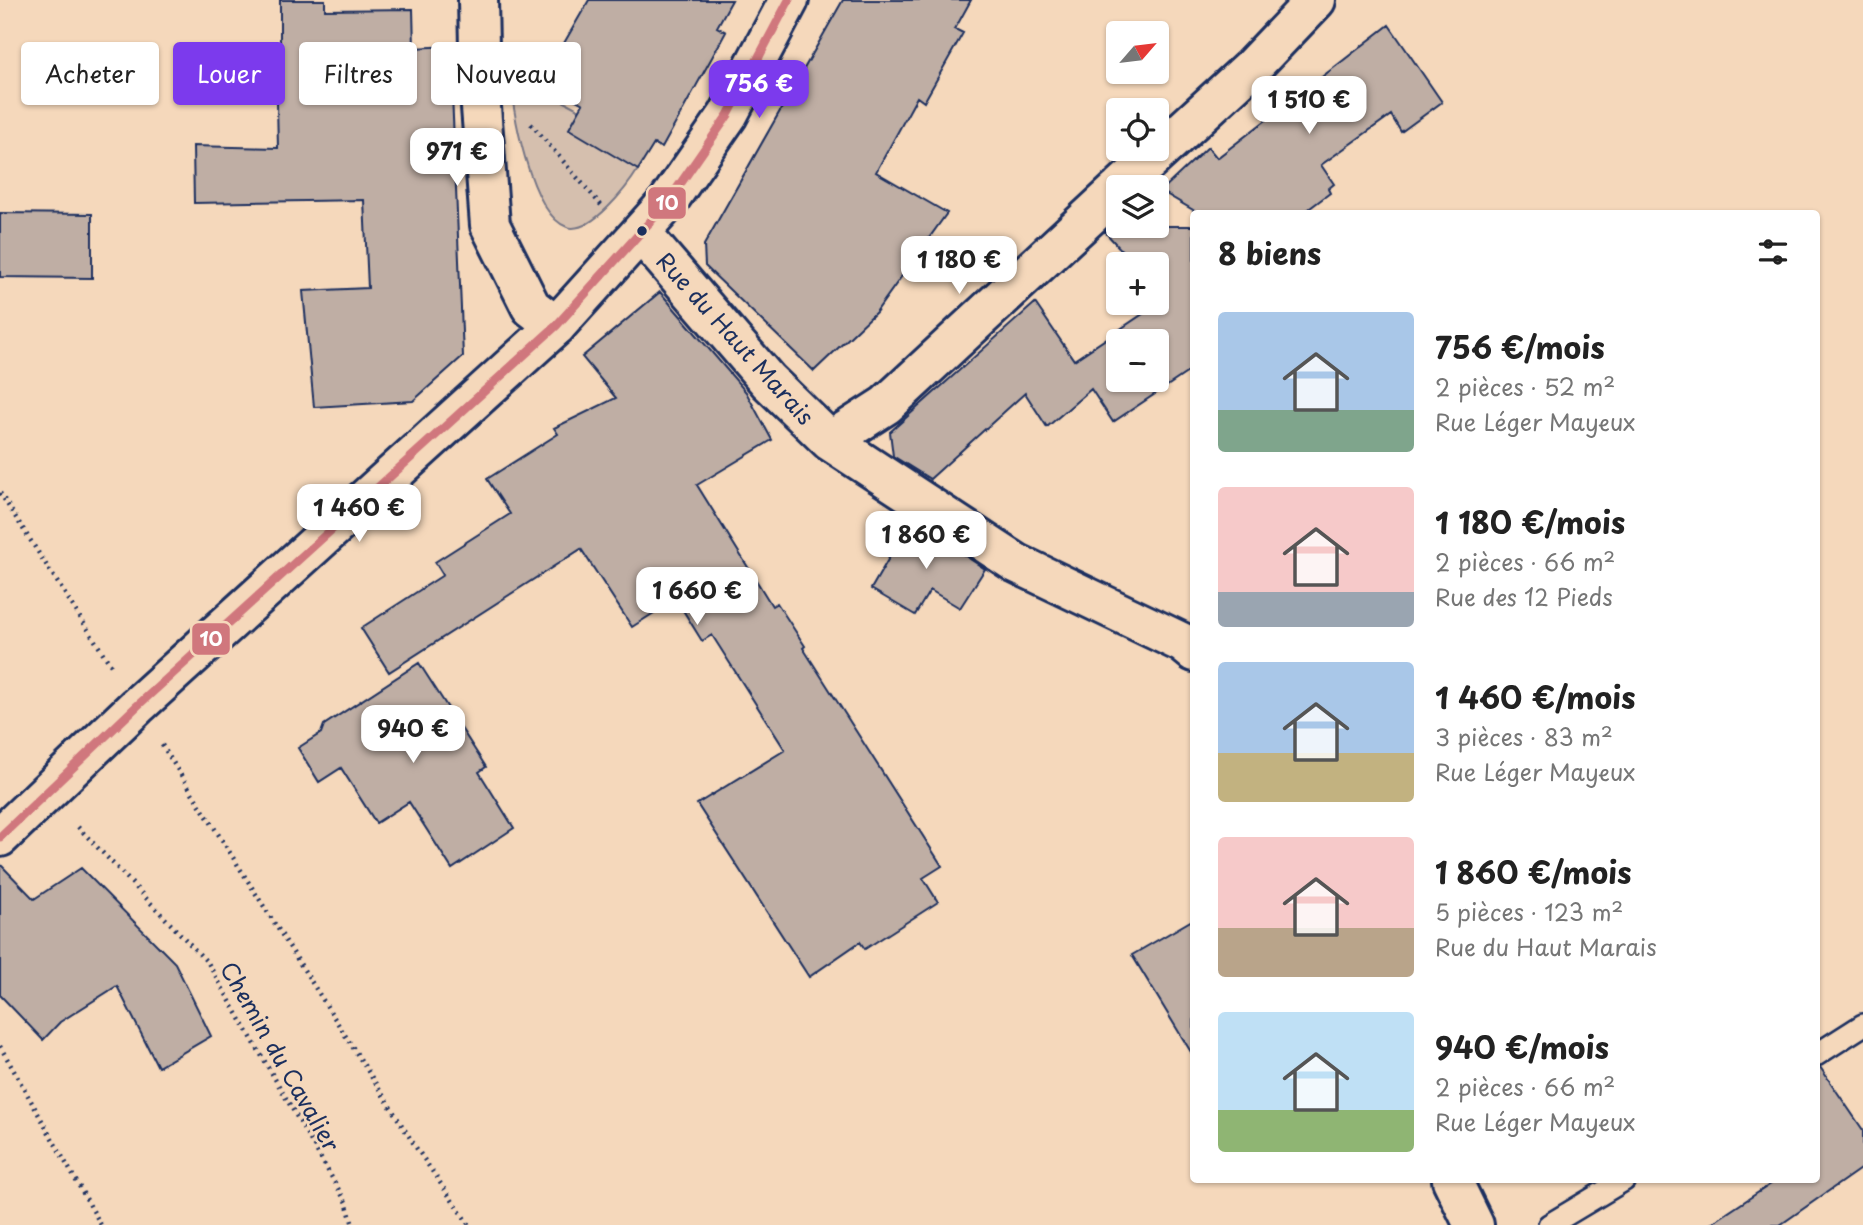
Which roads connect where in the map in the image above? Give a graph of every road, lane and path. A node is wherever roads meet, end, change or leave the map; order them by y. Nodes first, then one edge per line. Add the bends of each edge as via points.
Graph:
1 (478, 0) edge
2 (789, 0) edge
3 (1316, 0) edge
4 (479, 42) edge
5 (481, 105) edge
6 (516, 105) edge
7 (1135, 175) edge
8 (1106, 202) edge
9 (641, 233) junction
10 (612, 264) junction
11 (556, 326) junction
12 (830, 441) junction
13 (0, 493) edge
14 (1190, 649) edge
15 (137, 706) junction
16 (46, 793) junction
17 (0, 837) edge
18 (1863, 1025) edge
19 (0, 1046) edge
20 (1820, 1052) edge
21 (1453, 1183) edge
22 (1619, 1183) edge
23 (101, 1225) edge
24 (353, 1225) edge
25 (469, 1225) edge
26 (1474, 1225) edge
27 (1549, 1225) edge

1 - 4 street
2 - 9 street via 728,115
3 - 7 street via 1252,67
5 - 11 street via 490,225 531,307
6 - 10 path via 601,205 592,239
8 - 12 street via 886,405
9 - 10 street
9 - 12 street, Rue du Haut Marais via 768,381
10 - 11 street
11 - 15 street
12 - 14 street, Rue du Haut Marais via 1016,563
13 - 15 path
15 - 16 street
15 - 25 path
16 - 17 street
16 - 24 path, Chemin du Cavalier via 208,963 346,1202
18 - 20 lane
19 - 23 path
21 - 26 street
22 - 27 lane

